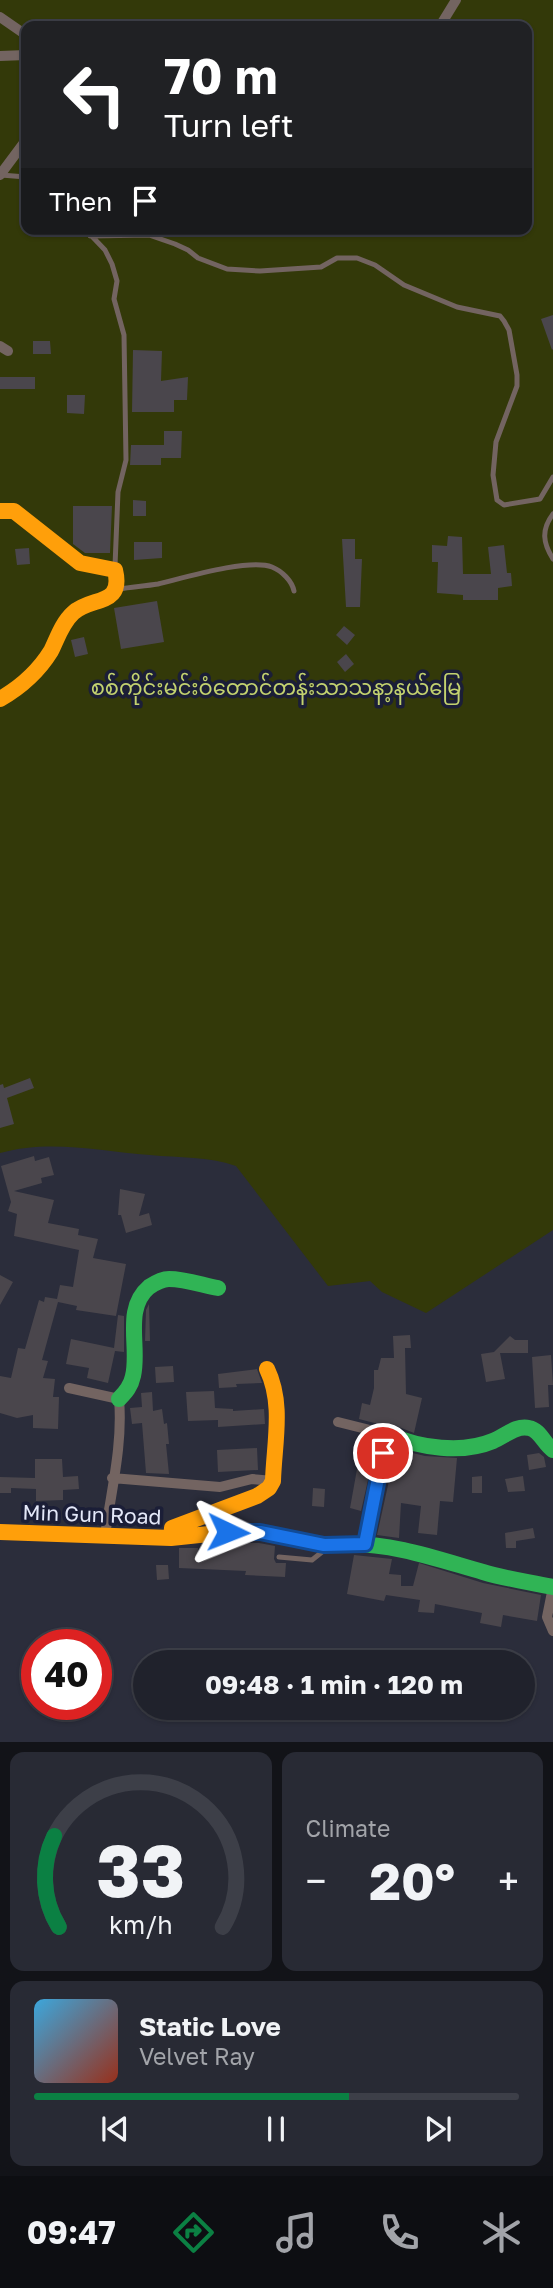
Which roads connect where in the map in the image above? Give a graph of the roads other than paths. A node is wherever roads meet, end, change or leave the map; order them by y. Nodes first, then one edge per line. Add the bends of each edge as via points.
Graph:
1 (456, 0) edge
2 (0, 17) edge
3 (443, 21) edge
4 (21, 32) edge
5 (21, 55) edge
6 (0, 56) edge
7 (21, 146) edge
8 (0, 175) edge
9 (21, 177) edge
10 (90, 236) joint
11 (553, 477) edge
12 (0, 511) edge
13 (553, 514) edge
14 (553, 559) edge
15 (115, 570) junction
16 (116, 589) junction
17 (294, 591) dead end
18 (0, 699) edge
19 (218, 1288) dead end
20 (267, 1369) dead end
21 (69, 1388) dead end
22 (119, 1399) junction
23 (338, 1422) dead end
24 (390, 1434) junction
25 (553, 1450) edge
26 (112, 1478) junction
27 (274, 1481) junction
28 (0, 1532) edge
29 (105, 1536) junction
30 (171, 1538) junction
31 (365, 1544) junction
32 (324, 1545) junction
33 (279, 1558) dead end
34 (553, 1587) edge
35 (553, 1631) edge

1 - 3 street
2 - 4 street
5 - 6 street
7 - 8 street
8 - 9 lane
10 - 11 lane via 149,235 227,269 321,267 337,258 357,258 404,285 457,307 499,316 509,330 517,386 496,442 493,475 497,500 504,505 540,499
10 - 15 lane via 112,264 117,281 114,299 124,335 126,460 118,492
12 - 15 street via 14,511 80,563
13 - 14 lane via 544,533
15 - 16 street
16 - 17 lane via 262,565 285,576
16 - 18 street via 110,597 76,610 42,665
19 - 22 street via 165,1279 149,1286 135,1309 134,1377 128,1394
20 - 27 street via 276,1409
21 - 22 street
22 - 26 street via 118,1454
23 - 24 street
24 - 25 street via 441,1448 490,1442 530,1428
24 - 31 street
26 - 27 street via 220,1487 252,1479
26 - 29 street
27 - 30 street via 264,1493 172,1528
28 - 29 street, Min Gun Road
29 - 30 street, Min Gun Road
30 - 32 street, Min Gun Road via 260,1532
31 - 32 street, Min Gun Road
31 - 34 street, Min Gun Road via 419,1552
32 - 33 lane via 323,1552 312,1560
34 - 35 street via 547,1617

